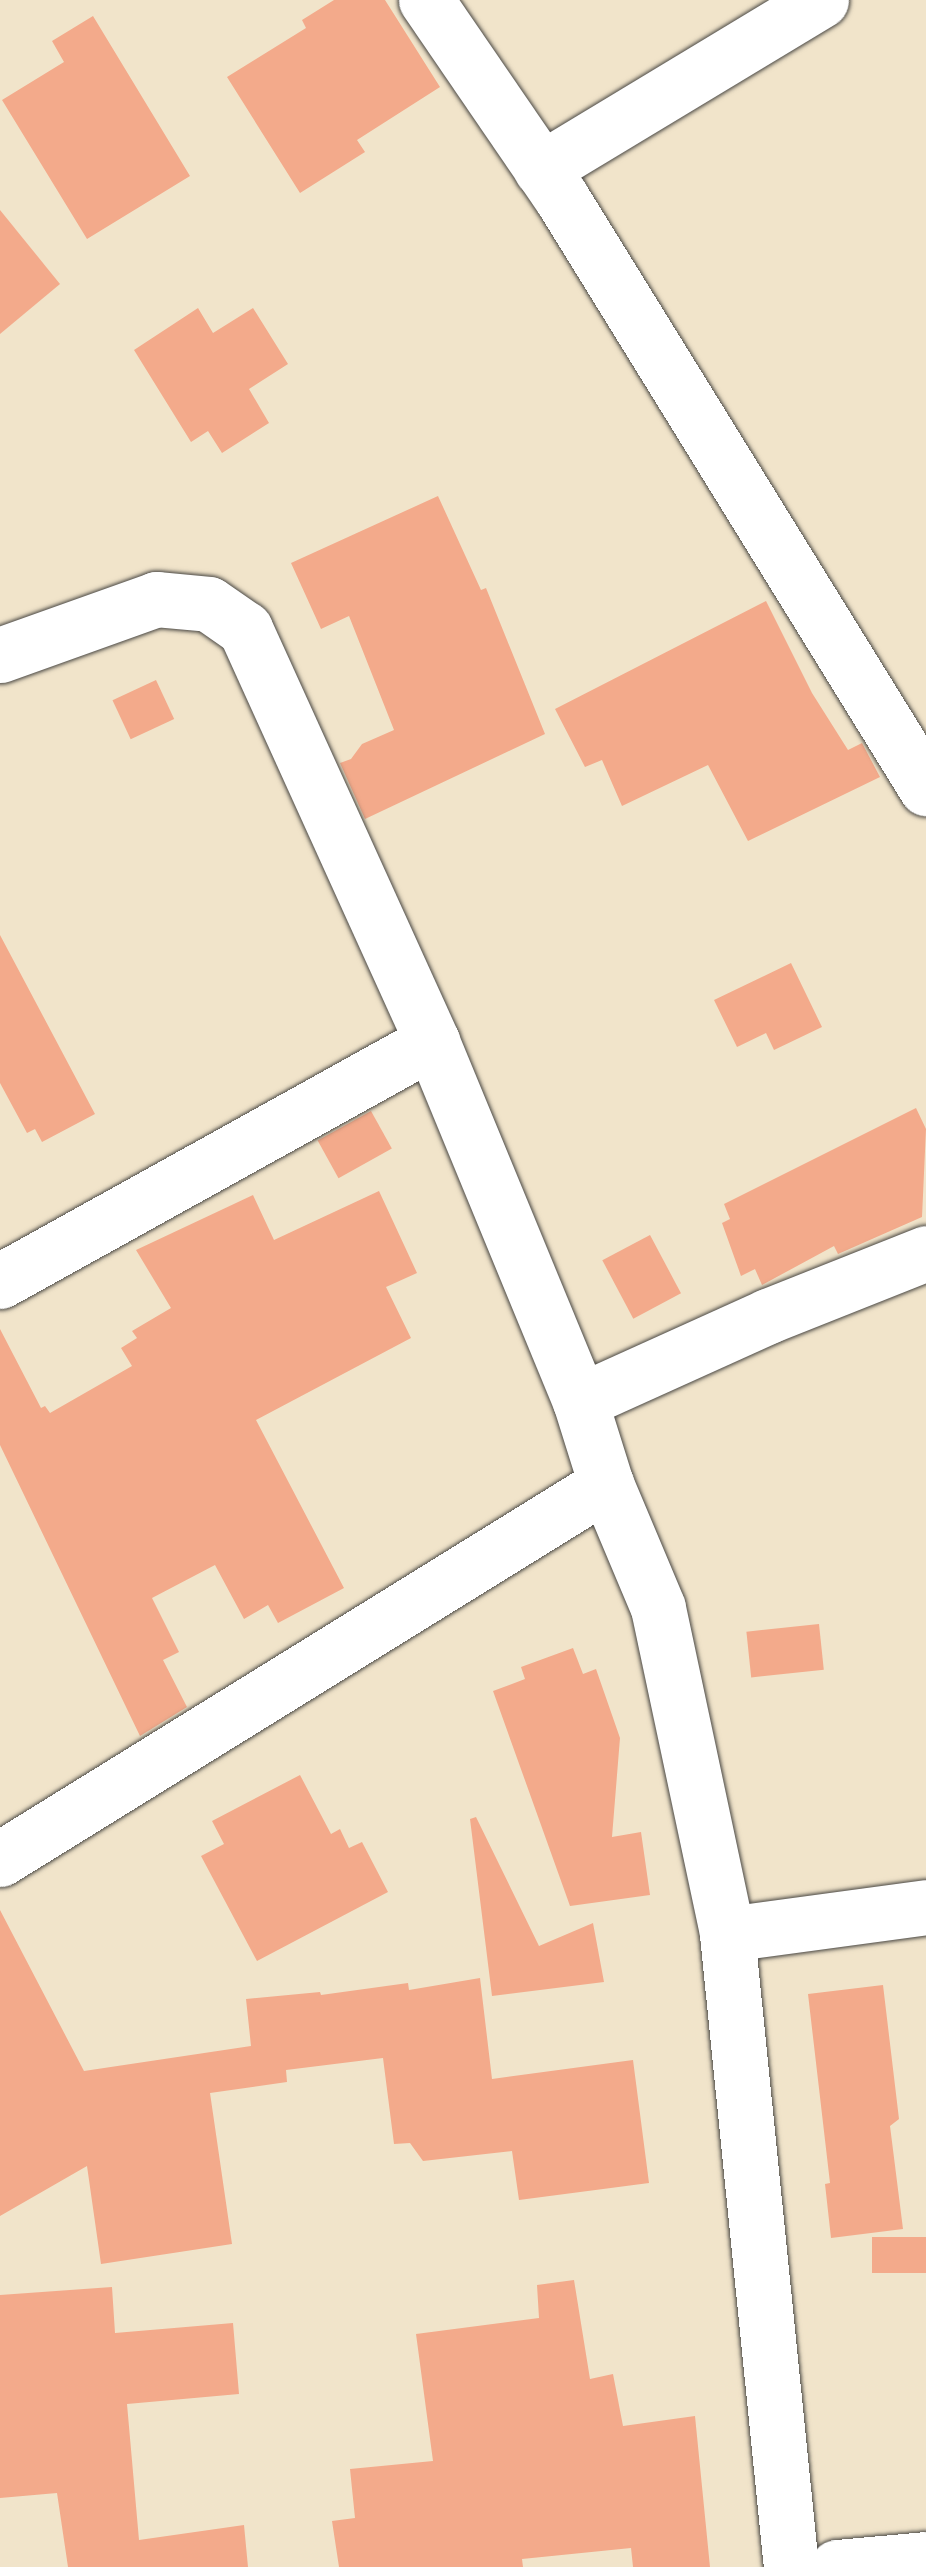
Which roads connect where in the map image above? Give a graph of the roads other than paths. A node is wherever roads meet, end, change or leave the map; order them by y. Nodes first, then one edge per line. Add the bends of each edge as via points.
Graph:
1 (426, 0) edge
2 (821, 0) edge
3 (542, 169) junction
4 (0, 655) edge
5 (926, 788) edge
6 (432, 1042) junction
7 (926, 1253) edge
8 (0, 1281) edge
9 (580, 1400) junction
10 (606, 1484) junction
11 (0, 1859) edge
12 (926, 1907) edge
13 (727, 1934) junction
14 (926, 2559) edge
15 (791, 2567) edge
16 (837, 2567) edge

1 - 3 street
2 - 3 street
3 - 5 street
4 - 6 street via 156,599 209,604 245,629
6 - 8 street
6 - 9 street
7 - 9 street
9 - 10 street
10 - 11 street
10 - 13 street via 658,1608
12 - 13 street
13 - 15 street
14 - 16 street

